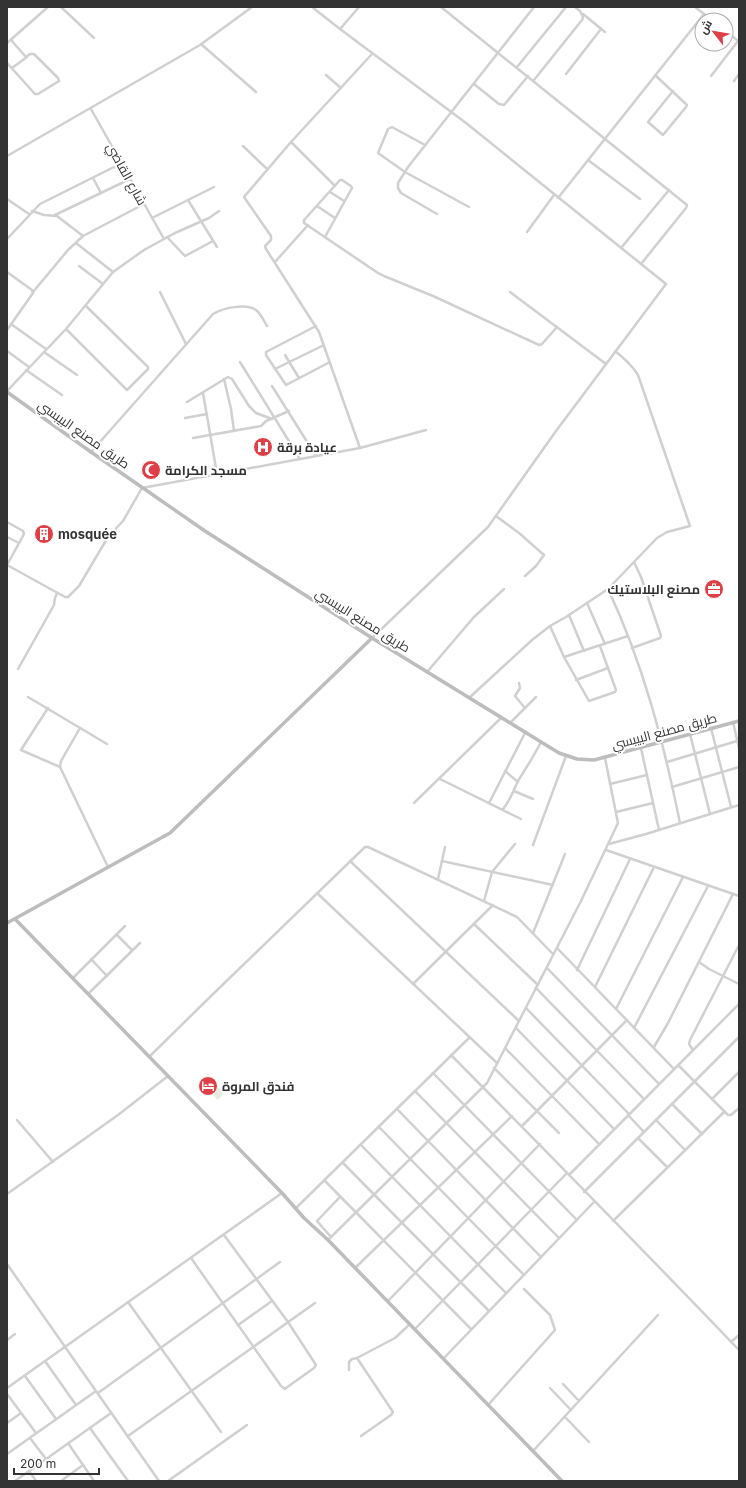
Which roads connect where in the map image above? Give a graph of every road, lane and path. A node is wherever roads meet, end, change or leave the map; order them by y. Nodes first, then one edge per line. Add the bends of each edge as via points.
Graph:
1 (48, 7) edge
2 (61, 7) edge
3 (252, 7) edge
4 (312, 7) edge
5 (358, 7) edge
6 (441, 7) edge
7 (534, 7) edge
8 (566, 7) edge
9 (575, 7) edge
10 (582, 14) junction
11 (694, 26) edge
12 (340, 29) junction
13 (601, 29) junction
14 (605, 32) dead end
15 (94, 38) dead end
16 (11, 40) junction
17 (739, 41) edge
18 (7, 44) edge
19 (201, 44) junction
20 (498, 52) junction
21 (372, 54) junction
22 (7, 63) edge
23 (517, 67) junction
24 (12, 68) junction
25 (566, 74) dead end
26 (739, 74) edge
27 (326, 75) dead end
28 (655, 75) junction
29 (528, 76) junction
30 (711, 76) dead end
31 (534, 80) junction
32 (58, 81) junction
33 (734, 81) dead end
34 (474, 84) junction
35 (341, 88) junction
36 (673, 91) junction
37 (256, 92) dead end
38 (91, 109) junction
39 (452, 113) junction
40 (606, 138) junction
41 (291, 142) junction
42 (425, 145) junction
43 (243, 146) dead end
44 (7, 156) edge
45 (588, 160) junction
46 (125, 169) junction
47 (267, 169) junction
48 (404, 172) junction
49 (92, 178) junction
50 (130, 179) junction
51 (335, 186) junction
52 (214, 187) dead end
53 (669, 190) junction
54 (330, 192) junction
55 (102, 193) junction
56 (554, 196) junction
57 (558, 198) junction
58 (7, 199) edge
59 (640, 199) dead end
60 (188, 200) junction
61 (344, 201) junction
62 (144, 204) junction
63 (317, 206) junction
64 (469, 207) dead end
65 (219, 211) dead end
66 (30, 212) junction
67 (437, 214) dead end
68 (56, 215) junction
69 (152, 218) junction
70 (335, 218) junction
71 (202, 221) junction
72 (308, 225) junction
73 (527, 232) dead end
74 (83, 236) junction
75 (325, 237) junction
76 (166, 238) junction
77 (7, 239) edge
78 (213, 241) junction
79 (76, 242) junction
80 (216, 247) dead end
81 (621, 248) junction
82 (275, 262) junction
83 (641, 264) junction
84 (79, 266) dead end
85 (7, 272) edge
86 (113, 272) junction
87 (103, 284) junction
88 (33, 292) junction
89 (160, 292) dead end
90 (510, 292) dead end
91 (86, 306) junction
92 (11, 324) junction
93 (267, 326) dead end
94 (316, 326) junction
95 (557, 326) junction
96 (66, 329) junction
97 (7, 330) edge
98 (186, 344) junction
99 (324, 345) junction
100 (45, 350) junction
101 (7, 351) edge
102 (615, 351) junction
103 (285, 355) dead end
104 (289, 361) junction
105 (240, 362) dead end
106 (330, 362) junction
107 (606, 364) junction
108 (29, 367) junction
109 (275, 369) junction
110 (26, 370) junction
111 (77, 375) dead end
112 (299, 378) junction
113 (224, 379) junction
114 (272, 386) dead end
115 (7, 391) edge
116 (203, 393) junction
117 (62, 395) dead end
118 (187, 402) dead end
119 (289, 411) junction
120 (207, 414) junction
121 (185, 418) dead end
122 (273, 418) junction
123 (426, 430) dead end
124 (234, 431) junction
125 (211, 435) junction
126 (192, 438) dead end
127 (360, 448) junction
128 (91, 452) junction
129 (316, 456) junction
130 (300, 459) junction
131 (217, 474) junction
132 (142, 488) junction
133 (496, 516) junction
134 (7, 522) edge
135 (7, 536) edge
136 (19, 543) junction
137 (634, 562) junction
138 (7, 565) edge
139 (525, 576) dead end
140 (608, 589) junction
141 (504, 590) dead end
142 (57, 593) junction
143 (587, 603) junction
144 (569, 615) junction
145 (550, 626) junction
146 (628, 636) junction
147 (372, 638) junction
148 (605, 644) junction
149 (600, 646) junction
150 (632, 648) junction
151 (584, 651) junction
152 (564, 657) junction
153 (608, 668) junction
154 (18, 669) dead end
155 (427, 672) junction
156 (576, 680) junction
157 (519, 683) dead end
158 (28, 697) dead end
159 (536, 697) dead end
160 (469, 698) junction
161 (48, 708) junction
162 (525, 708) junction
163 (501, 718) junction
164 (739, 721) edge
165 (733, 722) junction
166 (509, 723) junction
167 (80, 728) junction
168 (711, 728) junction
169 (525, 733) junction
170 (690, 734) junction
171 (738, 741) junction
172 (540, 742) junction
173 (662, 742) junction
174 (107, 744) dead end
175 (641, 748) junction
176 (717, 748) junction
177 (739, 748) edge
178 (696, 754) junction
179 (566, 756) junction
180 (605, 758) junction
181 (667, 762) junction
182 (60, 767) junction
183 (739, 767) edge
184 (505, 771) junction
185 (722, 772) junction
186 (647, 775) junction
187 (702, 778) junction
188 (440, 779) junction
189 (518, 782) junction
190 (610, 784) junction
191 (672, 787) junction
192 (514, 791) junction
193 (533, 799) dead end
194 (414, 803) dead end
195 (489, 803) junction
196 (652, 803) junction
197 (739, 805) edge
198 (731, 807) junction
199 (503, 809) junction
200 (616, 812) junction
201 (710, 814) junction
202 (521, 820) dead end
203 (680, 823) junction
204 (659, 830) junction
205 (516, 844) dead end
206 (608, 844) junction
207 (533, 845) dead end
208 (445, 847) dead end
209 (606, 850) junction
210 (565, 854) dead end
211 (630, 859) junction
212 (350, 861) junction
213 (442, 861) junction
214 (108, 867) junction
215 (654, 867) junction
216 (492, 872) junction
217 (683, 877) junction
218 (438, 880) junction
219 (553, 885) junction
220 (708, 886) junction
221 (317, 893) junction
222 (733, 894) junction
223 (739, 896) edge
224 (484, 901) junction
225 (493, 905) junction
226 (15, 918) junction
227 (7, 923) edge
228 (474, 924) junction
229 (125, 926) dead end
230 (533, 933) junction
231 (117, 934) junction
232 (140, 943) dead end
233 (739, 945) edge
234 (557, 948) junction
235 (132, 950) junction
236 (446, 952) junction
237 (553, 954) junction
238 (91, 959) junction
239 (699, 962) junction
240 (547, 968) junction
241 (577, 970) junction
242 (107, 976) junction
243 (723, 976) junction
244 (73, 978) junction
245 (413, 984) junction
246 (739, 984) edge
247 (537, 986) junction
248 (595, 987) junction
249 (88, 994) junction
250 (739, 1004) edge
251 (526, 1008) junction
252 (616, 1009) junction
253 (627, 1020) junction
254 (519, 1021) junction
255 (516, 1028) junction
256 (634, 1028) junction
257 (612, 1035) junction
258 (470, 1037) junction
259 (739, 1037) edge
260 (654, 1047) junction
261 (505, 1048) junction
262 (693, 1050) junction
263 (597, 1051) junction
264 (451, 1055) junction
265 (149, 1057) junction
266 (497, 1063) junction
267 (678, 1065) junction
268 (582, 1066) junction
269 (494, 1068) junction
270 (674, 1069) junction
271 (739, 1072) edge
272 (433, 1073) junction
273 (168, 1076) junction
274 (567, 1080) junction
275 (695, 1082) junction
276 (659, 1084) junction
277 (483, 1088) junction
278 (415, 1091) junction
279 (552, 1095) junction
280 (644, 1099) junction
281 (712, 1099) junction
282 (672, 1104) junction
283 (465, 1106) junction
284 (739, 1108) edge
285 (397, 1109) junction
286 (537, 1110) junction
287 (724, 1112) junction
288 (628, 1114) junction
289 (512, 1116) junction
290 (17, 1120) dead end
291 (656, 1120) junction
292 (447, 1124) junction
293 (522, 1126) junction
294 (379, 1127) junction
295 (614, 1129) junction
296 (644, 1132) junction
297 (559, 1133) dead end
298 (493, 1134) junction
299 (702, 1134) junction
300 (638, 1138) junction
301 (429, 1141) junction
302 (540, 1144) junction
303 (599, 1144) junction
304 (361, 1145) junction
305 (685, 1150) junction
306 (475, 1152) junction
307 (411, 1159) junction
308 (53, 1162) junction
309 (342, 1163) junction
310 (521, 1163) junction
311 (668, 1167) junction
312 (457, 1169) junction
313 (568, 1174) junction
314 (392, 1177) junction
315 (325, 1181) junction
316 (503, 1181) junction
317 (439, 1187) junction
318 (549, 1191) junction
319 (584, 1192) junction
320 (282, 1193) junction
321 (7, 1194) edge
322 (374, 1195) junction
323 (340, 1197) junction
324 (486, 1200) junction
325 (594, 1202) junction
326 (420, 1206) junction
327 (295, 1209) junction
328 (531, 1210) junction
329 (356, 1213) junction
330 (468, 1218) junction
331 (577, 1220) junction
332 (613, 1221) junction
333 (403, 1223) junction
334 (514, 1228) junction
335 (224, 1235) junction
336 (450, 1236) junction
337 (329, 1238) junction
338 (559, 1238) junction
339 (384, 1241) junction
340 (496, 1246) junction
341 (433, 1254) junction
342 (542, 1256) junction
343 (191, 1258) junction
344 (280, 1262) dead end
345 (7, 1264) edge
346 (478, 1265) junction
347 (355, 1268) junction
348 (415, 1273) junction
349 (524, 1275) junction
350 (256, 1280) junction
351 (461, 1282) junction
352 (524, 1289) dead end
353 (506, 1293) junction
354 (272, 1301) junction
355 (388, 1301) junction
356 (442, 1301) junction
357 (128, 1302) junction
358 (315, 1302) dead end
359 (224, 1303) junction
360 (489, 1311) junction
361 (658, 1315) dead end
362 (288, 1322) junction
363 (238, 1324) junction
364 (410, 1324) junction
365 (415, 1329) junction
366 (471, 1329) junction
367 (15, 1334) dead end
368 (739, 1335) edge
369 (7, 1340) edge
370 (731, 1342) junction
371 (254, 1346) junction
372 (64, 1347) junction
373 (161, 1348) junction
374 (739, 1350) edge
375 (357, 1358) junction
376 (444, 1358) junction
377 (46, 1361) junction
378 (349, 1370) dead end
379 (25, 1376) junction
380 (564, 1384) dead end
381 (7, 1388) edge
382 (550, 1388) dead end
383 (192, 1391) junction
384 (97, 1392) junction
385 (7, 1394) edge
386 (580, 1401) junction
387 (488, 1404) junction
388 (76, 1405) junction
389 (571, 1410) junction
390 (21, 1413) junction
391 (111, 1413) junction
392 (564, 1417) junction
393 (56, 1419) junction
394 (7, 1423) edge
395 (247, 1425) dead end
396 (90, 1428) junction
397 (221, 1432) dead end
398 (36, 1433) junction
399 (128, 1436) junction
400 (360, 1436) dead end
401 (30, 1438) junction
402 (589, 1442) dead end
403 (68, 1443) junction
404 (533, 1451) junction
405 (7, 1454) edge
406 (46, 1459) junction
407 (83, 1465) junction
408 (29, 1471) junction
409 (158, 1480) edge
410 (15, 1481) edge
411 (36, 1481) edge
412 (61, 1481) edge
413 (94, 1481) edge
414 (128, 1481) edge
415 (154, 1481) edge
416 (168, 1481) edge
417 (562, 1481) edge

1 - 16 street
2 - 15 street
3 - 19 street
4 - 12 street
5 - 12 street
6 - 20 street
7 - 20 street
8 - 23 street
9 - 10 street
10 - 13 street
10 - 31 street via 582,20
11 - 28 street
12 - 21 street
13 - 14 street
13 - 25 street
16 - 18 street
16 - 32 street via 26,56 34,54
17 - 30 street
19 - 37 street
19 - 38 street
20 - 23 street
20 - 34 street
21 - 35 street
21 - 39 street
22 - 24 street
23 - 29 street
24 - 32 street via 35,94
24 - 32 street via 31,54
26 - 33 street
27 - 35 street
28 - 36 street
28 - 40 street
29 - 31 street
29 - 34 street via 504,105 499,104
31 - 40 street
34 - 39 street
35 - 41 street
36 - 36 street via 687,105 664,135 648,122
38 - 44 street
38 - 46 street, شارع القاضي
39 - 42 street
39 - 56 street
40 - 45 street
40 - 53 street
41 - 47 street
41 - 51 street
42 - 48 street
42 - 48 street via 395,128 388,130 378,153
43 - 47 street
45 - 57 street
45 - 59 street
46 - 49 street via 114,167
46 - 50 street, شارع القاضي
47 - 82 street via 244,197 271,236 265,248
48 - 64 street
48 - 67 street via 398,183 399,191
49 - 55 street
49 - 66 street via 40,204
50 - 55 street
50 - 62 street, شارع القاضي
51 - 54 street
51 - 61 street via 340,180 352,186
52 - 60 street
53 - 81 street
53 - 83 street via 687,206
54 - 61 street
54 - 63 street
55 - 68 street
56 - 57 street
56 - 73 street
57 - 81 street
58 - 66 street
60 - 69 street
60 - 71 street
61 - 70 street
62 - 69 street, شارع القاضي
62 - 74 street
63 - 70 street
63 - 72 street via 304,220
65 - 71 street
66 - 68 street
66 - 77 street
68 - 74 street
69 - 76 street, شارع القاضي
70 - 75 street
71 - 76 street
71 - 78 street
72 - 75 street
72 - 82 street
74 - 79 street
75 - 95 street via 384,276 434,296 539,345
76 - 78 street, شارع القاضي via 185,256
76 - 86 street
78 - 80 street
79 - 86 street
79 - 88 street
81 - 83 street
82 - 94 street
83 - 102 street via 666,284
84 - 87 street
85 - 88 street
86 - 87 street
87 - 91 street
88 - 92 street
89 - 98 street
90 - 95 street
91 - 96 street
91 - 96 street via 148,369 128,390
92 - 97 street
92 - 100 street
93 - 98 street via 253,308 224,309 213,314
94 - 99 street
94 - 109 street via 266,352
95 - 107 street
96 - 100 street
98 - 128 street
99 - 104 street
99 - 106 street
100 - 108 street
100 - 111 street
101 - 108 street
102 - 107 street
102 - 137 street via 631,364 638,375 690,526 666,532
103 - 104 street
104 - 109 street
104 - 112 street
105 - 122 street
106 - 112 street
106 - 127 street
107 - 133 street
108 - 110 street
109 - 112 street via 285,385
110 - 115 street
110 - 117 street
113 - 116 street
113 - 122 street via 231,377 249,406 256,412
113 - 124 street
114 - 119 street
115 - 128 street, طريق مصنع البيبسي
116 - 118 street
116 - 120 street
119 - 122 street
119 - 129 street
120 - 121 street
120 - 125 street
122 - 124 street via 261,426
122 - 130 street
123 - 127 street
124 - 125 street
125 - 126 street
125 - 131 street
127 - 129 street
128 - 132 street, طريق مصنع البيبسي
129 - 130 street
130 - 131 street
131 - 132 street
132 - 142 street via 122,522 108,537 79,586 66,597
132 - 147 street, طريق مصنع البيبسي
133 - 139 street via 544,555
133 - 147 street via 485,530
134 - 136 street via 24,532
135 - 136 street
136 - 138 street
137 - 140 street
137 - 150 street via 661,636
138 - 142 street
140 - 143 street
140 - 146 street
141 - 155 street via 474,617
142 - 154 street via 54,605
143 - 144 street
143 - 148 street
144 - 145 street
144 - 151 street
145 - 152 street
145 - 160 street
146 - 148 street
146 - 150 street
147 - 155 street, طريق مصنع البيبسي
147 - 214 street via 174,829
148 - 149 street
149 - 151 street
149 - 153 street
150 - 173 street
151 - 152 street
152 - 156 street
153 - 156 street
153 - 156 street via 616,690 602,698 590,702 587,700
155 - 160 street, طريق مصنع البيبسي
157 - 162 street via 515,696
158 - 161 street
159 - 162 street
160 - 163 street, طريق مصنع البيبسي
161 - 167 street
161 - 182 street via 21,750
162 - 166 street
163 - 166 street, طريق مصنع البيبسي
163 - 188 street
164 - 165 street, طريق مصنع البيبسي
165 - 168 street, طريق مصنع البيبسي
165 - 171 street
166 - 169 street, طريق مصنع البيبسي
167 - 174 street
167 - 182 street
168 - 170 street, طريق مصنع البيبسي
168 - 176 street
169 - 172 street, طريق مصنع البيبسي
169 - 184 street
170 - 173 street, طريق مصنع البيبسي
170 - 178 street
171 - 176 street
171 - 177 street
172 - 179 street, طريق مصنع البيبسي
172 - 189 street via 532,761
173 - 175 street, طريق مصنع البيبسي
173 - 181 street
175 - 180 street, طريق مصنع البيبسي
175 - 186 street
176 - 178 street
176 - 185 street
178 - 181 street
178 - 187 street
179 - 180 street, طريق مصنع البيبسي via 585,760
179 - 207 street
180 - 190 street
181 - 191 street
182 - 214 street
183 - 185 street
184 - 189 street
184 - 195 street
185 - 187 street
185 - 198 street
186 - 190 street
186 - 196 street
187 - 191 street
187 - 201 street
188 - 194 street
188 - 195 street
189 - 192 street
190 - 200 street
191 - 203 street
192 - 193 street
192 - 199 street
195 - 199 street
196 - 200 street
196 - 204 street
197 - 198 street
198 - 201 street
199 - 202 street
200 - 206 street via 618,823
201 - 203 street
203 - 204 street
204 - 206 street
205 - 216 street
206 - 209 street
208 - 213 street
209 - 211 street
209 - 234 street
210 - 219 street
211 - 215 street
211 - 241 street
212 - 218 street via 367,847
212 - 221 street
212 - 236 street
213 - 216 street
213 - 218 street
214 - 226 street
215 - 217 street
215 - 248 street
216 - 219 street
216 - 224 street
217 - 220 street
217 - 252 street
218 - 224 street
219 - 230 street
220 - 222 street
220 - 256 street
221 - 245 street
221 - 265 street
222 - 223 street
222 - 239 street
224 - 225 street
225 - 228 street
225 - 230 street via 517,917
226 - 227 street
226 - 244 street
228 - 236 street
228 - 247 street
229 - 231 street
230 - 237 street
231 - 235 street
231 - 238 street
232 - 235 street
233 - 243 street
234 - 237 street
234 - 241 street
235 - 242 street
236 - 245 street
236 - 254 street
237 - 240 street
238 - 242 street
238 - 244 street
239 - 243 street
239 - 260 street
240 - 247 street
240 - 257 street
241 - 248 street
242 - 249 street
243 - 246 street
243 - 262 street via 689,1042
244 - 249 street
245 - 258 street
247 - 251 street
247 - 263 street
248 - 252 street
249 - 265 street
250 - 262 street
251 - 254 street
251 - 268 street
252 - 253 street
253 - 256 street
253 - 257 street
254 - 255 street
255 - 261 street
255 - 274 street
256 - 260 street
257 - 263 street
257 - 276 street
258 - 264 street
258 - 266 street
259 - 275 street
260 - 270 street
261 - 266 street
261 - 279 street
262 - 267 street
263 - 268 street
263 - 280 street
264 - 272 street
264 - 277 street
265 - 273 street
266 - 269 street
267 - 270 street
267 - 275 street
268 - 274 street
268 - 288 street
269 - 277 street
269 - 286 street
270 - 276 street
271 - 281 street
272 - 278 street
272 - 283 street
273 - 308 street
273 - 320 street
274 - 279 street
274 - 295 street
275 - 281 street
275 - 282 street
276 - 280 street
277 - 283 street
277 - 289 street
278 - 285 street
278 - 292 street
279 - 286 street
279 - 303 street
280 - 288 street
281 - 287 street
282 - 291 street
282 - 299 street
283 - 292 street
283 - 298 street
284 - 287 street via 730,1116
285 - 294 street
285 - 301 street
286 - 293 street
286 - 297 street
287 - 299 street
288 - 295 street
288 - 296 street
289 - 293 street
289 - 298 street
290 - 308 street
291 - 296 street
291 - 305 street
292 - 301 street
292 - 306 street
293 - 302 street
294 - 304 street
294 - 307 street
295 - 303 street
296 - 300 street
298 - 306 street
298 - 310 street
299 - 305 street
300 - 311 street
300 - 319 street
301 - 307 street
301 - 312 street
302 - 310 street
302 - 313 street
303 - 313 street
304 - 309 street
304 - 314 street
305 - 311 street
306 - 312 street
306 - 316 street
307 - 314 street
307 - 317 street
308 - 321 street
309 - 315 street
309 - 322 street
310 - 316 street
310 - 318 street
311 - 332 street
312 - 317 street
312 - 324 street
313 - 318 street
313 - 319 street
314 - 322 street
314 - 326 street
315 - 323 street
315 - 327 street
316 - 324 street
316 - 328 street
317 - 326 street
317 - 330 street
318 - 328 street
318 - 331 street
319 - 325 street
320 - 327 street
320 - 335 street
322 - 329 street
322 - 333 street
323 - 329 street
323 - 337 street via 316,1221
324 - 330 street
324 - 334 street
325 - 331 street
325 - 332 street
326 - 333 street
326 - 336 street
327 - 337 street
328 - 334 street
328 - 338 street
329 - 337 street
329 - 339 street
330 - 336 street
330 - 340 street
331 - 338 street
332 - 370 street
333 - 339 street
333 - 341 street
334 - 340 street
334 - 342 street
335 - 343 street
335 - 350 street
336 - 341 street
336 - 346 street
337 - 347 street
338 - 342 street
339 - 347 street
339 - 348 street
340 - 346 street
340 - 349 street
341 - 348 street
341 - 351 street
342 - 349 street
343 - 357 street
343 - 359 street
344 - 350 street
345 - 372 street
346 - 351 street
346 - 353 street
347 - 355 street
348 - 355 street
348 - 356 street
349 - 353 street
350 - 354 street
350 - 359 street
351 - 356 street
351 - 360 street
352 - 387 street via 550,1316 555,1330
353 - 360 street
354 - 362 street
354 - 363 street
355 - 364 street
356 - 365 street
356 - 366 street
357 - 372 street
357 - 373 street
358 - 362 street
359 - 363 street
359 - 373 street
360 - 366 street
361 - 386 street
362 - 371 street
362 - 371 street via 316,1365 303,1376 283,1388
363 - 371 street
364 - 365 street
364 - 375 street via 391,1340
365 - 376 street
366 - 376 street
367 - 369 street
368 - 370 street
370 - 374 street
371 - 383 street
372 - 377 street
372 - 384 street
373 - 383 street
373 - 384 street
375 - 378 street via 350,1360
375 - 400 street via 393,1412
376 - 387 street
377 - 379 street
377 - 388 street
379 - 381 street
379 - 393 street
380 - 386 street
382 - 389 street
383 - 397 street
383 - 399 street
384 - 388 street
384 - 391 street
385 - 390 street
386 - 389 street
387 - 404 street
388 - 393 street
389 - 392 street
390 - 394 street
390 - 398 street
391 - 396 street
391 - 399 street
392 - 402 street
392 - 404 street
393 - 398 street
395 - 416 street
396 - 403 street
396 - 414 street
398 - 401 street
399 - 409 street
401 - 405 street
401 - 406 street
403 - 406 street
403 - 407 street
404 - 417 street
406 - 408 street
407 - 412 street
407 - 413 street
408 - 410 street
408 - 411 street
409 - 415 street

